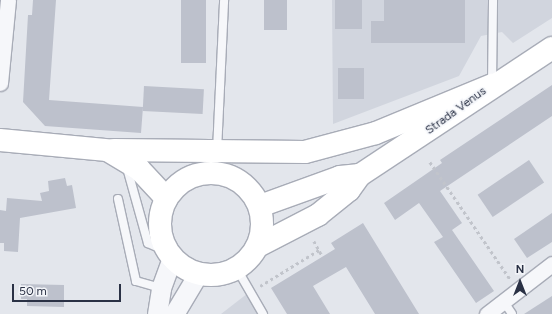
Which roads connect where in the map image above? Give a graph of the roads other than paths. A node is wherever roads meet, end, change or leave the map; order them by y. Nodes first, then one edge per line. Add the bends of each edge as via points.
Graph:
1 (8, 0) edge
2 (224, 0) edge
3 (493, 0) edge
4 (552, 48) edge
5 (0, 83) edge
6 (492, 85) junction
7 (0, 140) edge
8 (114, 152) junction
9 (214, 163) junction
10 (360, 175) junction
11 (166, 198) junction
12 (118, 199) dead end
13 (260, 206) junction
14 (258, 246) junction
15 (170, 255) junction
16 (552, 264) edge
17 (237, 269) junction
18 (198, 274) junction
19 (161, 288) junction
20 (508, 308) edge
21 (157, 314) edge
22 (174, 314) edge
23 (263, 314) edge
24 (487, 314) edge

1 - 5 street
2 - 9 lane
3 - 6 lane
4 - 6 main road, Strada Venus
6 - 9 main road via 339,145 305,152
6 - 10 main road, Strada Venus
7 - 8 main road
8 - 9 main road
8 - 11 main road via 148,176
8 - 15 lane via 135,185 148,243
9 - 11 main road via 183,181
9 - 13 main road via 241,182
10 - 13 main road, Strada Venus via 340,177
10 - 14 main road, Strada Venus via 349,190 318,215
11 - 15 main road via 160,216 160,234
12 - 19 lane via 136,281
13 - 14 main road via 262,226
14 - 17 main road
15 - 18 main road
15 - 19 street
16 - 20 street via 518,290
17 - 18 main road via 218,275
17 - 23 lane
18 - 22 street
19 - 21 street
20 - 24 street

